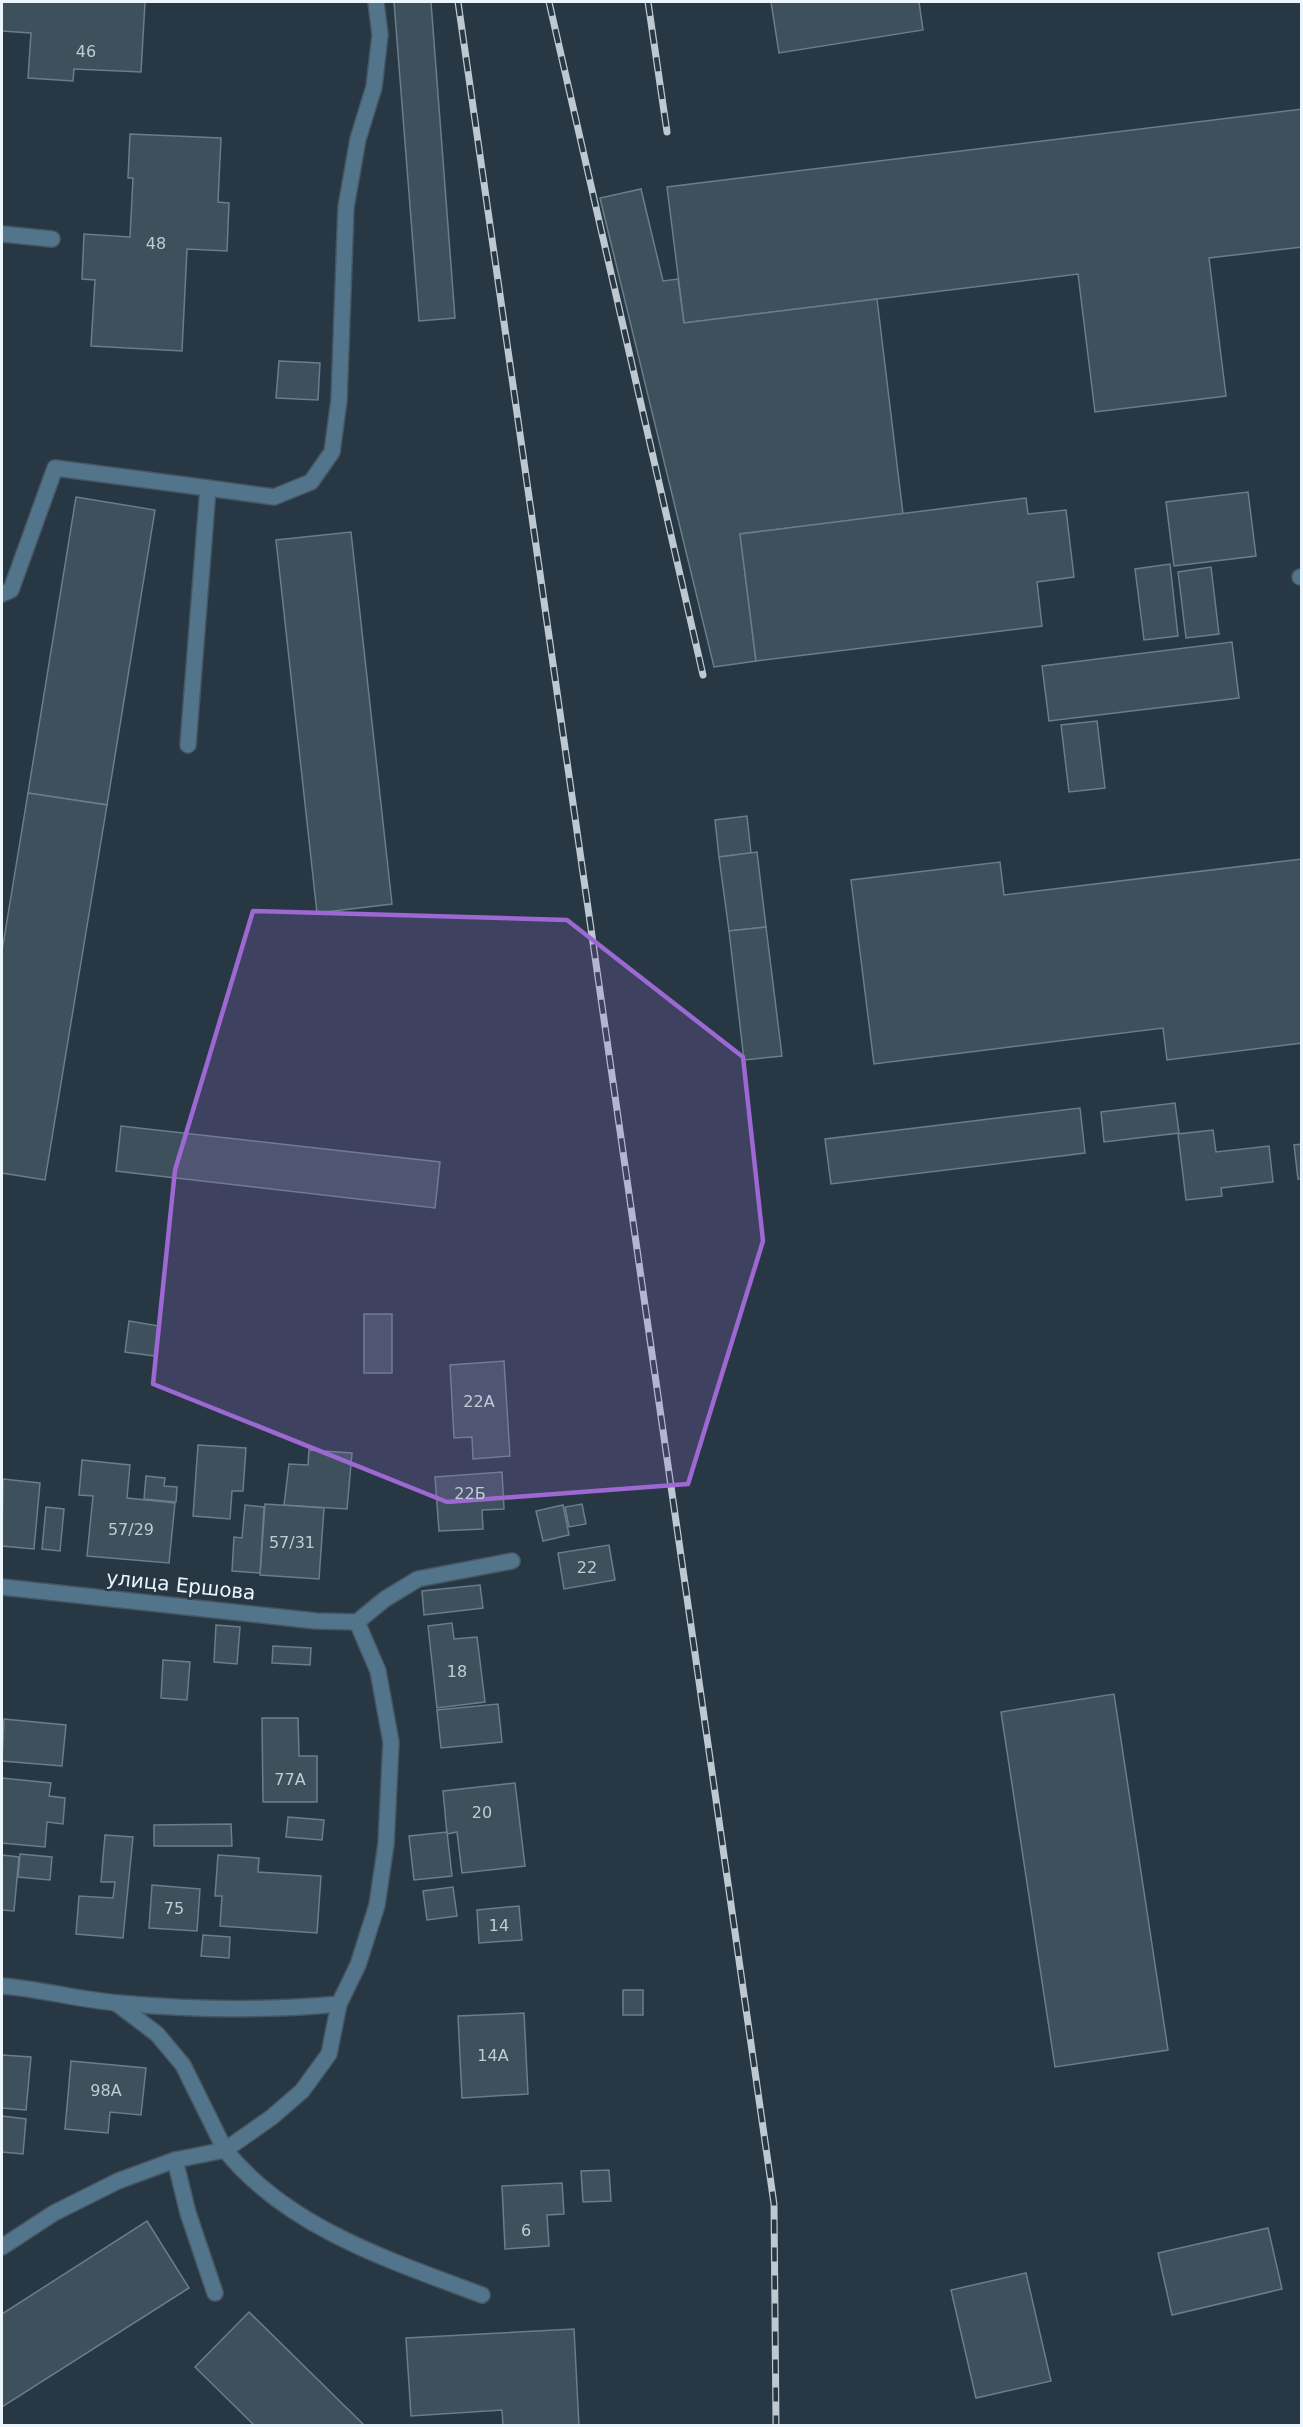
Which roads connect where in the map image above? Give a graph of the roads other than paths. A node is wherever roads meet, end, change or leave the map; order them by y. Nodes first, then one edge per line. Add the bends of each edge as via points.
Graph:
1 (376, 2) edge
2 (2, 234) edge
3 (52, 239) dead end
4 (208, 488) junction
5 (2, 594) edge
6 (188, 745) dead end
7 (512, 1561) dead end
8 (2, 1587) edge
9 (357, 1622) junction
10 (2, 1986) edge
11 (117, 2003) junction
12 (339, 2004) junction
13 (225, 2150) junction
14 (175, 2160) junction
15 (2, 2247) edge
16 (215, 2294) dead end
17 (482, 2295) dead end

1 - 4 street via 380,34 374,87 358,139 346,207 339,400 332,452 311,482 274,497
2 - 3 street
4 - 5 street via 55,468 11,590
4 - 6 street
7 - 9 street via 418,1579
8 - 9 street, улица Ершова via 316,1621
9 - 12 street via 378,1671 391,1742 387,1833 377,1905 358,1965
10 - 11 street
11 - 12 street via 206,2010 275,2010
11 - 13 street via 157,2034 183,2065
12 - 13 street via 328,2054 302,2091
13 - 14 street
13 - 17 street via 243,2172 293,2211 372,2253
14 - 15 street via 118,2181 54,2213
14 - 16 street

